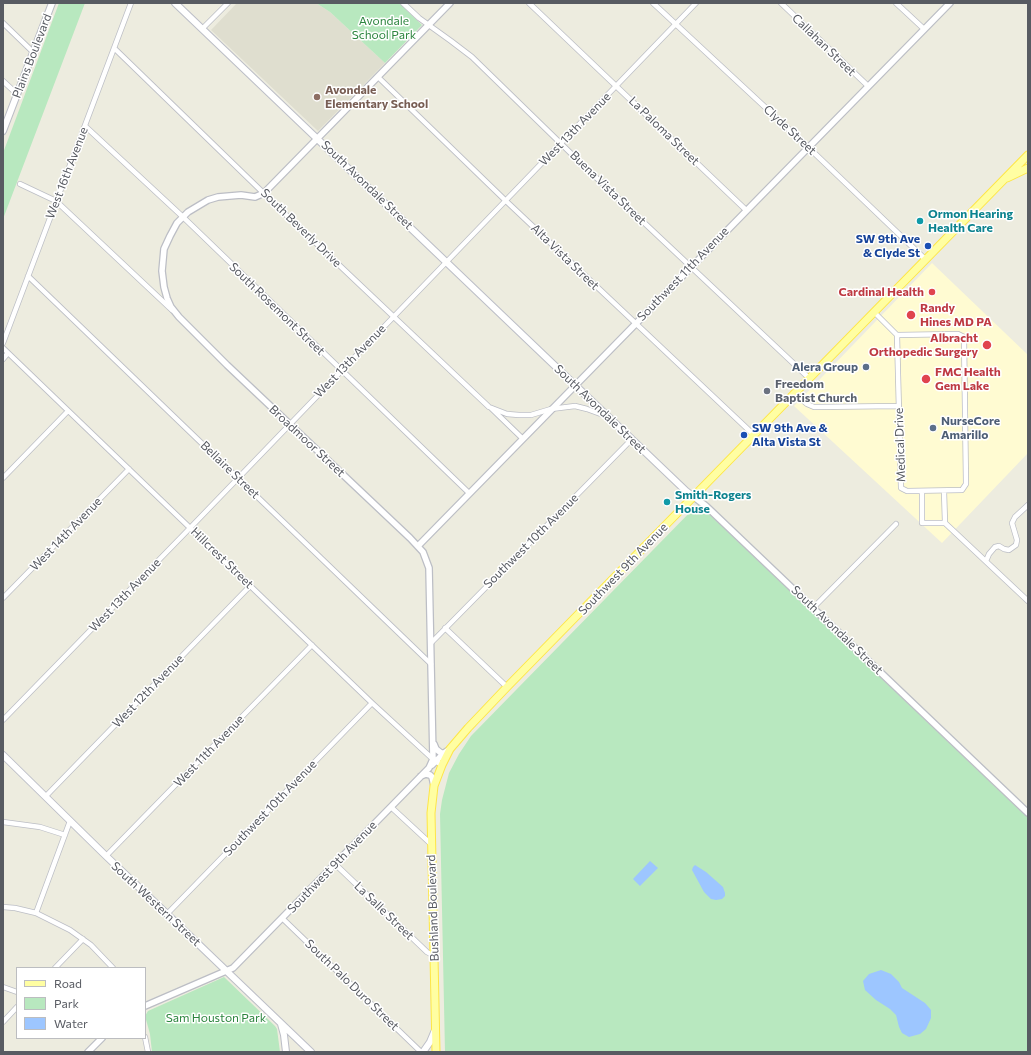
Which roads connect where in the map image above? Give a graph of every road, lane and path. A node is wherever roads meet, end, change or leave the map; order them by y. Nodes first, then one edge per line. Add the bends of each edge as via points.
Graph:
1 (52, 3) edge
2 (131, 3) edge
3 (175, 3) edge
4 (228, 3) edge
5 (403, 3) edge
6 (450, 3) edge
7 (529, 3) edge
8 (653, 3) edge
9 (696, 3) edge
10 (781, 3) edge
11 (896, 3) edge
12 (950, 3) edge
13 (3, 22) edge
14 (675, 24) junction
15 (429, 25) junction
16 (202, 29) junction
17 (924, 29) junction
18 (114, 48) junction
19 (34, 52) junction
20 (378, 77) junction
21 (3, 81) edge
22 (616, 86) junction
23 (868, 86) junction
24 (17, 94) junction
25 (85, 126) junction
26 (3, 132) edge
27 (318, 138) junction
28 (561, 144) junction
29 (808, 147) junction
30 (1028, 155) edge
31 (1028, 168) edge
32 (1002, 181) junction
33 (20, 184) dead end
34 (264, 193) junction
35 (56, 201) junction
36 (506, 201) junction
37 (746, 210) junction
38 (183, 217) junction
39 (925, 259) junction
40 (446, 261) junction
41 (690, 267) junction
42 (28, 276) junction
43 (874, 312) junction
44 (393, 316) junction
45 (179, 317) junction
46 (635, 323) junction
47 (897, 334) junction
48 (3, 342) edge
49 (3, 348) edge
50 (8, 353) junction
51 (3, 359) edge
52 (341, 370) junction
53 (809, 378) junction
54 (575, 385) junction
55 (794, 393) junction
56 (898, 406) junction
57 (489, 407) junction
58 (551, 409) junction
59 (68, 411) junction
60 (609, 417) junction
61 (289, 424) junction
62 (754, 435) junction
63 (522, 438) junction
64 (632, 439) junction
65 (129, 469) junction
66 (238, 477) junction
67 (3, 478) edge
68 (922, 491) junction
69 (944, 491) junction
70 (469, 493) junction
71 (694, 497) junction
72 (1028, 505) edge
73 (945, 523) junction
74 (896, 524) dead end
75 (191, 527) junction
76 (418, 546) junction
77 (986, 561) junction
78 (250, 586) junction
79 (3, 598) edge
80 (1027, 599) edge
81 (813, 608) junction
82 (445, 628) junction
83 (431, 642) junction
84 (312, 645) junction
85 (431, 664) junction
86 (507, 687) junction
87 (372, 703) junction
88 (3, 720) edge
89 (434, 742) junction
90 (447, 751) junction
91 (3, 755) edge
92 (434, 760) junction
93 (442, 765) junction
94 (421, 776) junction
95 (434, 786) junction
96 (46, 796) junction
97 (391, 807) junction
98 (1028, 813) edge
99 (70, 821) junction
100 (3, 822) edge
101 (65, 835) junction
102 (431, 844) junction
103 (106, 856) junction
104 (335, 864) junction
105 (3, 907) edge
106 (36, 913) junction
107 (167, 914) junction
108 (282, 918) junction
109 (83, 939) junction
110 (434, 956) junction
111 (56, 967) edge
112 (112, 967) edge
113 (227, 971) junction
114 (3, 987) edge
115 (16, 992) edge
116 (146, 1006) edge
117 (16, 1008) edge
118 (3, 1022) edge
119 (280, 1022) junction
120 (436, 1028) junction
121 (101, 1039) edge
122 (145, 1039) edge
123 (88, 1052) edge
124 (148, 1052) edge
125 (286, 1052) edge
126 (311, 1052) edge
127 (422, 1052) edge
128 (436, 1052) edge

1 - 19 main road, Plains Boulevard
2 - 18 street, West 16th Avenue
3 - 16 main road, South Avondale Street
4 - 16 street
5 - 15 street, Buena Vista Street
6 - 15 street
7 - 22 street, La Paloma Street
8 - 14 street, Clyde Street
9 - 14 street, West 13th Avenue
10 - 23 street, Callahan Street
11 - 17 street
12 - 17 street, Southwest 11th Avenue
13 - 19 street
14 - 22 street, West 13th Avenue
14 - 29 street, Clyde Street
15 - 20 street
15 - 28 street, Buena Vista Street via 472,57
16 - 27 main road, South Avondale Street
17 - 23 street, Southwest 11th Avenue
18 - 25 street, West 16th Avenue
18 - 34 street, South Beverly Drive
19 - 24 main road, Plains Boulevard
20 - 27 street
20 - 36 street, Alta Vista Street
21 - 24 street
22 - 28 street, West 13th Avenue
22 - 37 street, La Paloma Street
23 - 29 street, Southwest 11th Avenue
24 - 26 main road, Plains Boulevard
25 - 35 street, West 16th Avenue
25 - 38 street, South Rosemont Street
27 - 34 street
27 - 40 main road, South Avondale Street
28 - 36 street, West 13th Avenue
28 - 41 street, Buena Vista Street
29 - 37 street, Southwest 11th Avenue
29 - 39 street, Clyde Street
30 - 32 main road, Southwest 9th Avenue
31 - 32 main road
32 - 39 main road, Southwest 9th Avenue
33 - 35 street, Broadmoor Street
34 - 38 street, Broadmoor Street via 255,197 218,197 197,206
34 - 44 street, South Beverly Drive
35 - 42 street, West 16th Avenue
35 - 45 street, Broadmoor Street
36 - 40 street, West 13th Avenue
36 - 46 street, Alta Vista Street
37 - 41 street, Southwest 11th Avenue
38 - 45 street, Broadmoor Street via 170,236 162,262 164,287 171,307
38 - 52 street, South Rosemont Street
39 - 43 main road, Southwest 9th Avenue
40 - 44 street, West 13th Avenue
40 - 54 main road, South Avondale Street
41 - 46 street, Southwest 11th Avenue
41 - 53 street, Buena Vista Street
42 - 48 street, West 16th Avenue
42 - 66 street, Bellaire Street
43 - 47 street
43 - 53 main road, Southwest 9th Avenue
44 - 52 street, West 13th Avenue
44 - 57 street, South Beverly Drive
45 - 61 street, Broadmoor Street
46 - 54 street, Southwest 11th Avenue
46 - 62 street, Alta Vista Street
47 - 56 street, Medical Drive
47 - 69 street, Medical Drive via 958,334 965,340 966,484 962,490
49 - 50 street, Hillcrest Street
50 - 51 street
50 - 59 street, Hillcrest Street
52 - 61 street, West 13th Avenue
52 - 70 street, South Rosemont Street
53 - 55 main road, Southwest 9th Avenue
54 - 58 street, Southwest 11th Avenue
54 - 60 main road, South Avondale Street
55 - 56 street via 814,407
55 - 62 main road, Southwest 9th Avenue
56 - 68 street, Medical Drive via 900,485 904,491
57 - 58 street, South Beverly Drive via 507,414 519,415
57 - 63 street, South Beverly Drive
58 - 60 street, South Beverly Drive via 575,406
58 - 63 street, Southwest 11th Avenue
59 - 65 street, Hillcrest Street
59 - 67 street
60 - 64 main road, South Avondale Street
61 - 66 street, West 13th Avenue
61 - 76 street, Broadmoor Street
62 - 71 main road, Southwest 9th Avenue
63 - 70 street, Southwest 11th Avenue
64 - 71 main road, South Avondale Street
64 - 82 street, Southwest 10th Avenue
65 - 75 street, Hillcrest Street
65 - 79 street, West 14th Avenue
66 - 75 street, West 13th Avenue
66 - 85 street, Bellaire Street
68 - 69 street, Medical Drive
68 - 73 street via 922,523
69 - 73 street
70 - 76 street, Southwest 11th Avenue
71 - 81 street, South Avondale Street
71 - 86 main road, Southwest 9th Avenue
72 - 77 street via 1012,523 1016,545 1009,550 994,547
73 - 77 street
74 - 81 street
75 - 78 street, Hillcrest Street
75 - 88 street, West 13th Avenue
76 - 83 street, Broadmoor Street via 429,568
77 - 80 street
78 - 84 street, Hillcrest Street
78 - 96 street, West 12th Avenue
81 - 98 street, South Avondale Street
82 - 83 street, Southwest 10th Avenue
82 - 86 street
83 - 85 street
84 - 87 street, Hillcrest Street
84 - 103 street, West 11th Avenue
85 - 89 street
86 - 90 main road, Southwest 9th Avenue
87 - 92 street, Hillcrest Street
87 - 107 street, Southwest 10th Avenue
89 - 90 street via 438,751
89 - 92 street
90 - 92 street
90 - 93 main road, Southwest 9th Avenue
91 - 96 main road, South Western Street
92 - 93 street, Hillcrest Street
92 - 94 street, Southwest 9th Avenue
93 - 95 main road, Bushland Boulevard
94 - 95 street via 430,775
94 - 97 street, Southwest 9th Avenue
95 - 102 main road, Bushland Boulevard
96 - 99 main road, South Western Street
97 - 102 street
97 - 104 street, Southwest 9th Avenue
99 - 101 street
99 - 103 main road, South Western Street
100 - 101 street via 40,827
101 - 106 street
102 - 110 main road, Bushland Boulevard
103 - 107 main road, South Western Street
104 - 108 street, Southwest 9th Avenue
104 - 110 street, La Salle Street
105 - 106 street
106 - 109 street
107 - 113 main road, South Western Street
108 - 113 street, Southwest 9th Avenue via 233,968
108 - 127 street, South Palo Duro Street
109 - 111 street
109 - 112 street
110 - 120 main road, Bushland Boulevard
113 - 116 street, Southwest 9th Avenue
113 - 119 main road, South Western Street
114 - 115 street
117 - 118 street
119 - 125 main road
119 - 126 main road, South Western Street
120 - 127 main road
120 - 128 main road, Bushland Boulevard
121 - 123 street
122 - 124 street

